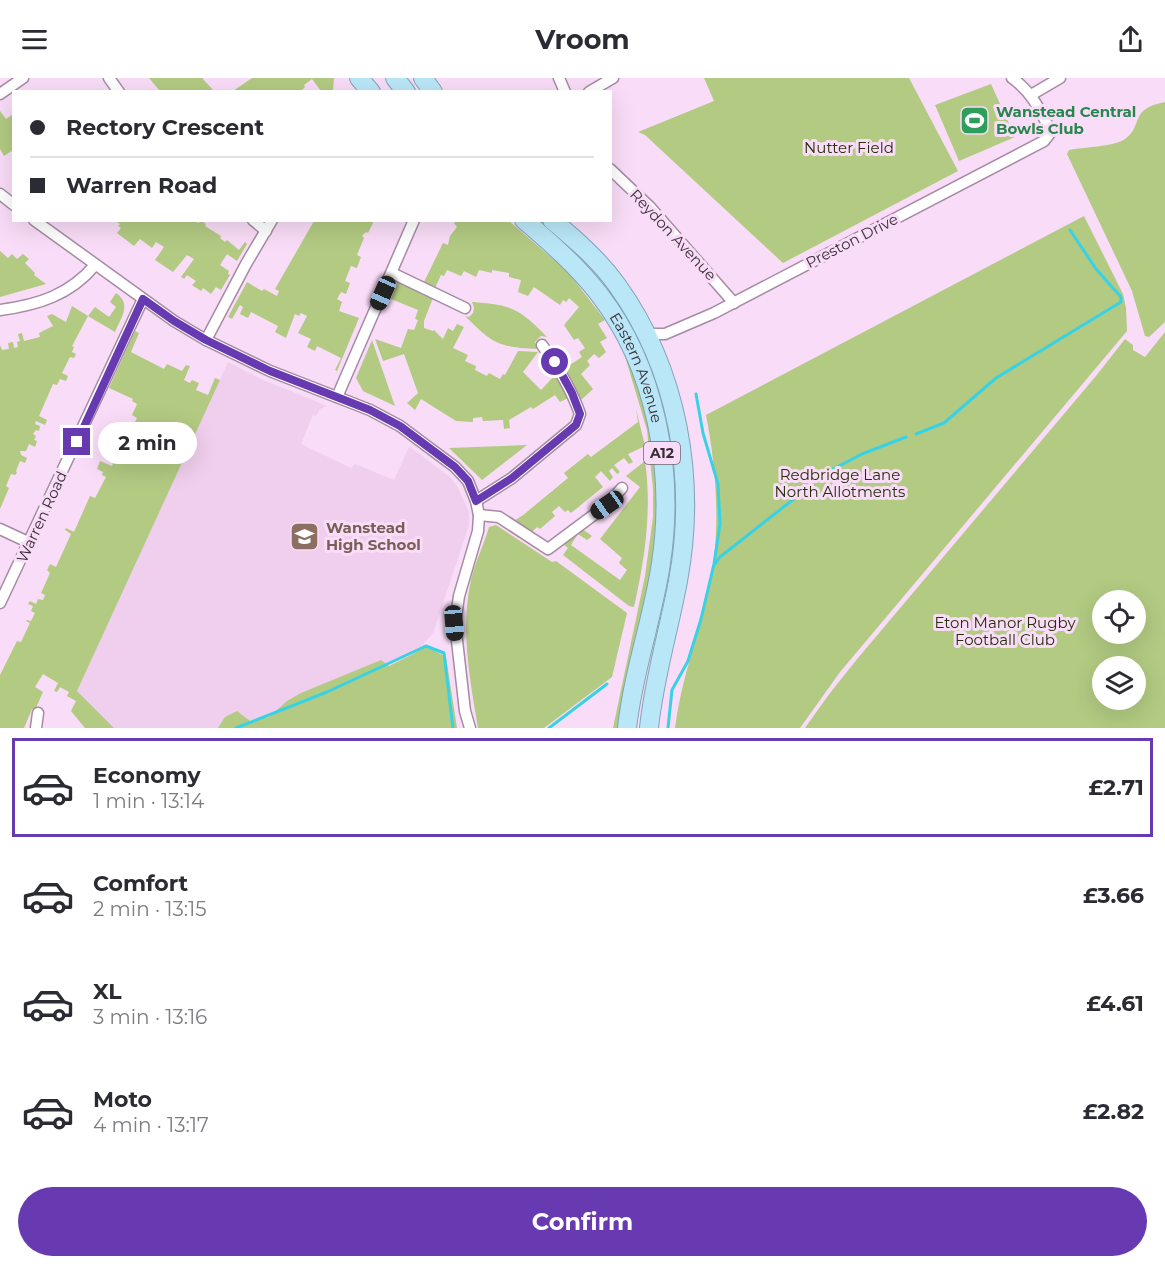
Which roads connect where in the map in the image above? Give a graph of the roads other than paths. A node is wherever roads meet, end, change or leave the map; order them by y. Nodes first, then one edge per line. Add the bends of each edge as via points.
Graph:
1 (23, 78) edge
2 (359, 78) edge
3 (395, 78) edge
4 (613, 78) edge
5 (1012, 78) edge
6 (1060, 78) edge
7 (369, 90) edge
8 (404, 90) edge
9 (592, 90) edge
10 (0, 94) edge
11 (1031, 95) junction
12 (612, 171) edge
13 (37, 222) edge
14 (255, 222) edge
15 (271, 222) edge
16 (413, 222) edge
17 (526, 222) edge
18 (554, 222) edge
19 (266, 231) junction
20 (95, 265) junction
21 (392, 273) junction
22 (143, 299) junction
23 (734, 303) junction
24 (465, 308) dead end
25 (0, 310) edge
26 (647, 334) junction
27 (206, 340) junction
28 (542, 345) dead end
29 (337, 398) junction
30 (622, 488) dead end
31 (476, 501) junction
32 (479, 514) junction
33 (0, 529) edge
34 (30, 543) junction
35 (0, 603) edge
36 (38, 713) dead end
37 (36, 728) edge
38 (470, 728) edge
39 (627, 728) edge
40 (649, 728) edge

1 - 10 street
2 - 7 highway
3 - 8 highway
4 - 9 street
5 - 11 street
6 - 11 street
11 - 23 street, Preston Drive via 1051,132 1044,141
12 - 23 street, Reydon Avenue via 650,207
13 - 20 street
14 - 19 street
15 - 19 street
16 - 21 street
17 - 39 highway, Eastern Avenue / A12 via 577,268 609,310 638,365 658,428 665,490 663,548
18 - 26 highway, Eastern Avenue / A12 via 597,261
19 - 27 street
20 - 22 street
20 - 25 street via 67,291
21 - 24 street
21 - 29 street
22 - 27 street
22 - 34 street, Warren Road
23 - 26 street, Preston Drive via 677,330
26 - 40 highway, Eastern Avenue / A12 via 677,421 685,526
27 - 29 street
28 - 31 street via 563,376 580,414 576,425 512,478
29 - 31 street via 370,410 421,441 468,481
30 - 32 street via 607,505 548,549 499,517
31 - 32 street
32 - 38 street via 454,623
33 - 34 street
34 - 35 street, Warren Road
36 - 37 street

